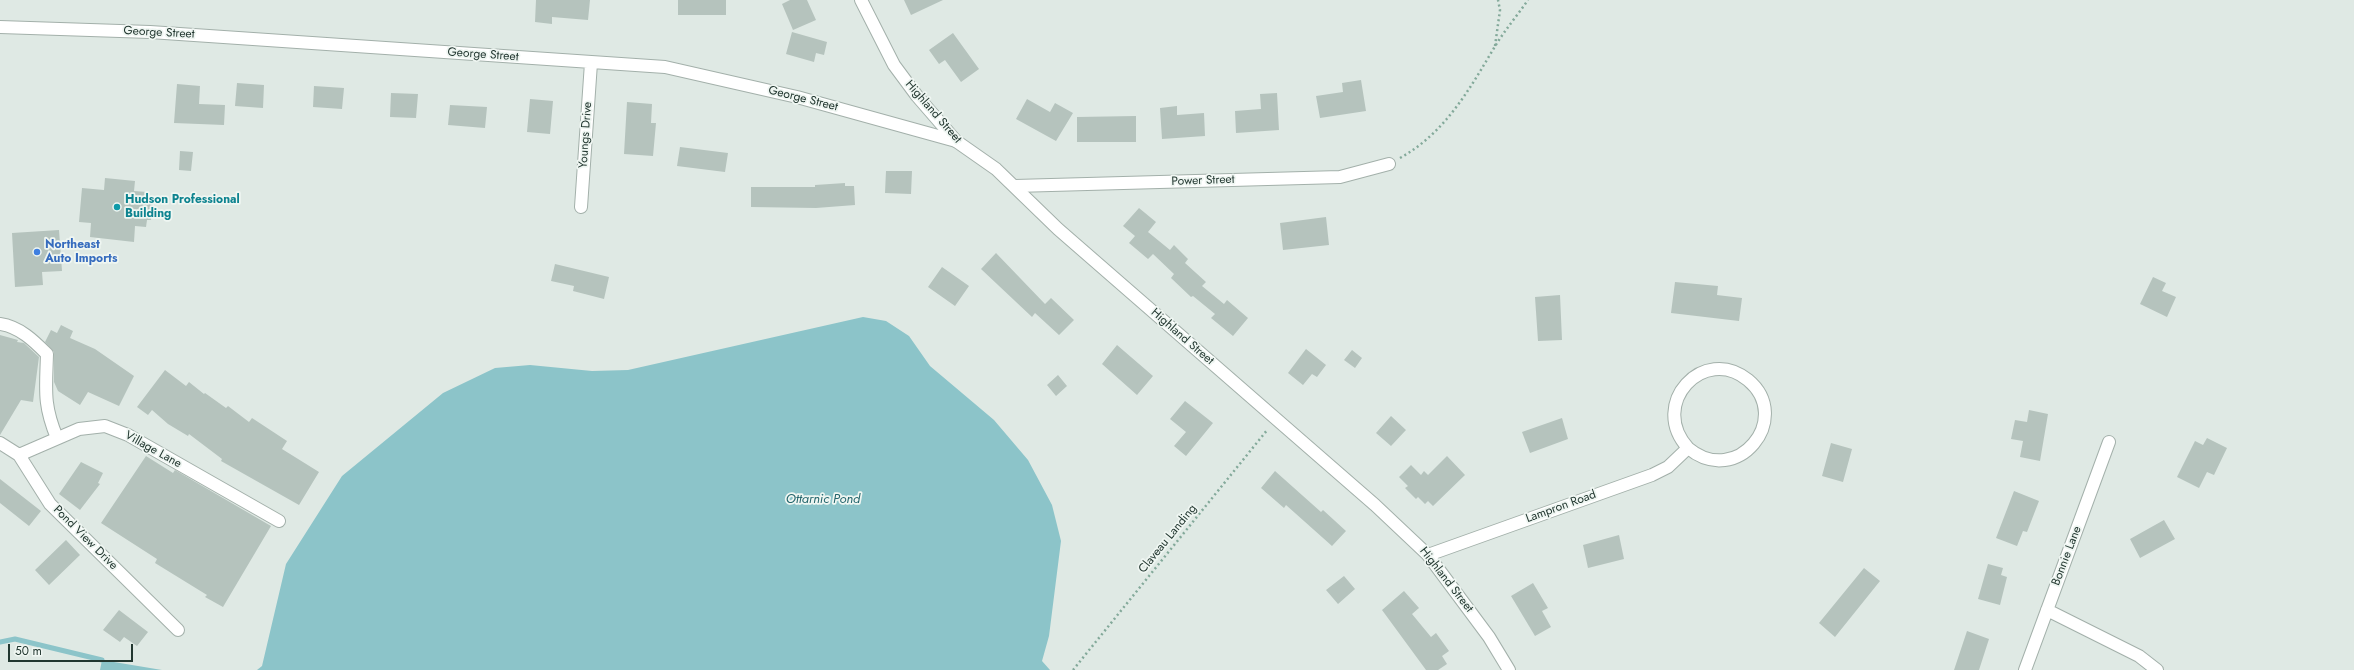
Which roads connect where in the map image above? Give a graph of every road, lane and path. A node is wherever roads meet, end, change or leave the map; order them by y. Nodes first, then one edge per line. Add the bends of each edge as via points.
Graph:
1 (861, 0) edge
2 (1498, 0) edge
3 (1528, 0) edge
4 (0, 27) edge
5 (1495, 47) junction
6 (591, 63) junction
7 (956, 141) junction
8 (1389, 164) joint
9 (1015, 186) junction
10 (581, 207) dead end
11 (0, 324) edge
12 (1276, 419) junction
13 (56, 438) junction
14 (2109, 442) dead end
15 (0, 443) edge
16 (1688, 448) junction
17 (19, 455) junction
18 (279, 521) dead end
19 (1428, 555) junction
20 (2047, 610) junction
21 (178, 630) dead end
22 (1073, 670) edge
23 (1509, 670) edge
24 (2025, 670) edge
25 (2157, 670) edge

1 - 7 street, Highland Street via 894,65
2 - 5 path via 1500,10
3 - 5 path
4 - 6 street, George Street via 150,32
5 - 8 path via 1476,80 1443,123 1426,140
6 - 7 street, George Street via 665,67 797,97
6 - 10 street, Youngs Drive
7 - 9 street, Highland Street
8 - 9 street, Power Street via 1340,177
9 - 12 street, Highland Street via 1058,229
11 - 13 street via 10,325 31,338 47,354 45,400 48,418
12 - 19 street, Highland Street
12 - 22 path, Claveau Landing
13 - 17 street, Village Lane
13 - 18 street, Village Lane via 79,429 105,426 128,435
14 - 20 street, Bonnie Lane
15 - 17 street, Pond View Drive
16 - 16 street via 1704,458 1722,461 1736,458 1753,445 1763,426 1764,412 1761,398 1748,380 1736,373 1715,370 1701,374 1684,386 1676,399 1673,414 1675,429
16 - 19 street, Lampron Road via 1668,467 1652,475
17 - 21 street, Pond View Drive via 50,504
19 - 23 street, Highland Street via 1489,637
20 - 24 street, Bonnie Lane
20 - 25 street via 2139,656

